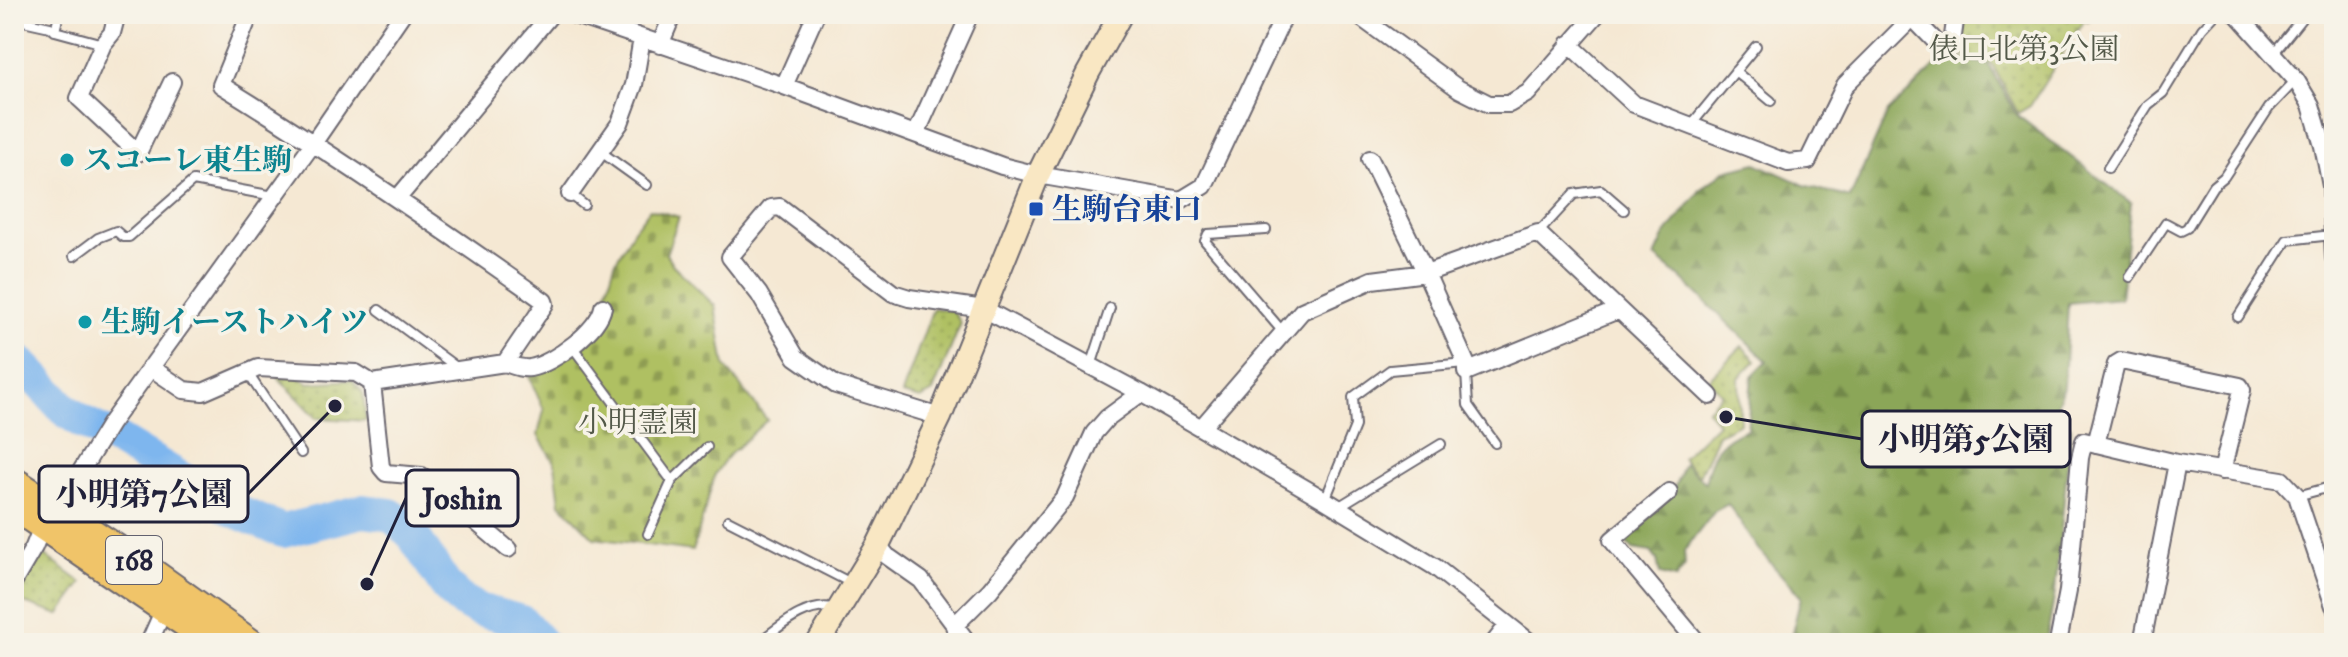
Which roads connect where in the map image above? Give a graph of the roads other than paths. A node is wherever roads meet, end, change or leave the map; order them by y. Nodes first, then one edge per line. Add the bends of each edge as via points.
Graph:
1 (59, 14) edge
2 (117, 14) edge
3 (250, 14) edge
4 (402, 14) edge
5 (551, 14) edge
6 (572, 14) edge
7 (673, 14) edge
8 (816, 14) edge
9 (970, 14) edge
10 (1121, 14) edge
11 (1285, 14) edge
12 (1356, 14) edge
13 (1597, 14) edge
14 (1956, 14) edge
15 (2216, 14) edge
16 (2237, 14) edge
17 (2305, 14) edge
18 (1910, 16) edge
19 (14, 19) edge
20 (55, 31) junction
21 (642, 38) junction
22 (103, 44) junction
23 (1569, 44) junction
24 (660, 45) junction
25 (1756, 46) dead end
26 (2273, 54) junction
27 (1735, 71) junction
28 (2296, 80) junction
29 (172, 82) dead end
30 (784, 86) junction
31 (1771, 101) dead end
32 (1690, 126) junction
33 (916, 134) junction
34 (314, 142) junction
35 (601, 152) junction
36 (1370, 159) dead end
37 (2108, 168) dead end
38 (1038, 175) junction
39 (647, 185) dead end
40 (570, 194) joint
41 (274, 196) junction
42 (398, 198) junction
43 (584, 205) dead end
44 (1624, 210) dead end
45 (1266, 230) dead end
46 (1538, 233) junction
47 (2332, 235) edge
48 (74, 256) dead end
49 (2334, 258) edge
50 (1426, 273) junction
51 (2130, 277) dead end
52 (603, 307) dead end
53 (1110, 308) dead end
54 (984, 309) junction
55 (379, 310) dead end
56 (1618, 310) junction
57 (2238, 317) dead end
58 (1283, 332) junction
59 (572, 346) junction
60 (505, 363) junction
61 (1091, 366) junction
62 (150, 367) junction
63 (1466, 367) junction
64 (459, 369) junction
65 (247, 372) junction
66 (372, 383) junction
67 (1141, 393) junction
68 (1710, 396) dead end
69 (940, 417) junction
70 (1202, 427) junction
71 (1495, 443) dead end
72 (1441, 444) dead end
73 (2096, 444) junction
74 (707, 447) dead end
75 (301, 453) dead end
76 (2177, 463) junction
77 (2222, 471) junction
78 (672, 481) junction
79 (14, 482) edge
80 (2334, 486) edge
81 (1669, 492) dead end
82 (2297, 496) junction
83 (1332, 504) junction
84 (14, 506) edge
85 (50, 517) junction
86 (728, 520) dead end
87 (648, 534) dead end
88 (878, 545) junction
89 (508, 549) dead end
90 (14, 581) edge
91 (854, 584) junction
92 (2334, 606) edge
93 (165, 607) junction
94 (839, 609) junction
95 (1508, 625) junction
96 (954, 626) junction
97 (149, 643) edge
98 (215, 643) edge
99 (250, 643) edge
100 (758, 643) edge
101 (818, 643) edge
102 (968, 643) edge
103 (1494, 643) edge
104 (1531, 643) edge
105 (1698, 643) edge
106 (2059, 643) edge
107 (2142, 643) edge

1 - 20 lane
2 - 22 street
3 - 34 street via 221,85
4 - 34 street
5 - 42 street
6 - 21 street
7 - 24 street
8 - 30 street
9 - 33 street
10 - 38 street
11 - 38 street via 1204,186 1181,200
12 - 23 street via 1459,89 1489,104 1509,104 1528,93
13 - 23 street
14 - 18 street via 1952,43 1945,47
15 - 37 lane
16 - 26 street
17 - 26 lane
18 - 32 street via 1845,85 1808,161 1788,163
19 - 20 lane
20 - 22 lane
21 - 24 street
21 - 35 street via 634,85 620,123
22 - 29 street via 79,98 138,153
23 - 32 street via 1634,104
24 - 30 street
25 - 27 lane
26 - 28 street
27 - 31 lane
27 - 32 lane
28 - 47 street via 2311,105 2323,146
28 - 51 lane via 2269,108 2187,228 2181,231 2166,223
30 - 33 street
33 - 38 street
34 - 41 street
34 - 42 street
35 - 39 lane
35 - 40 street
36 - 50 street
38 - 54 street
40 - 43 lane
41 - 48 lane via 193,181 129,237 116,231
41 - 62 street
42 - 60 street via 544,301
44 - 46 lane via 1601,190 1574,194
45 - 58 lane via 1208,234 1205,241
46 - 50 street
46 - 56 street
47 - 49 street
47 - 57 lane via 2287,240
50 - 58 street via 1372,280 1302,311
50 - 63 street
52 - 59 street via 601,317
53 - 61 lane
54 - 61 street
54 - 69 street
54 - 69 street via 893,293 780,207 771,208 730,257 796,357 836,385
55 - 64 lane
56 - 63 street
56 - 68 street
58 - 70 street
59 - 60 street via 534,367
59 - 78 lane
60 - 64 street
61 - 67 street
62 - 65 street via 184,390 203,392
62 - 85 street
63 - 71 lane via 1468,405
63 - 83 lane via 1390,370 1353,397 1355,426
64 - 66 street
65 - 66 street via 258,368 356,373
65 - 75 lane
66 - 89 street via 381,467 386,473 422,476
67 - 70 street
67 - 96 street via 1094,433 1065,497
69 - 88 street
70 - 83 street
72 - 83 lane
73 - 76 street
73 - 77 street via 2121,361 2240,386
73 - 106 street via 2084,441 2080,458
74 - 78 lane
76 - 77 street
76 - 107 street
77 - 82 street via 2282,480
78 - 87 lane
79 - 85 highway, 168
80 - 82 lane
81 - 105 street via 1612,540
82 - 92 street
83 - 95 street via 1435,567
84 - 85 highway, 168
85 - 90 street
85 - 93 highway, 168
85 - 99 highway, 168 via 141,565
86 - 91 lane
88 - 91 street
88 - 96 street via 921,580
91 - 94 street
93 - 97 street
93 - 98 highway, 168
94 - 100 lane via 826,605 805,612
94 - 101 street
95 - 103 street
95 - 104 street
96 - 102 street

